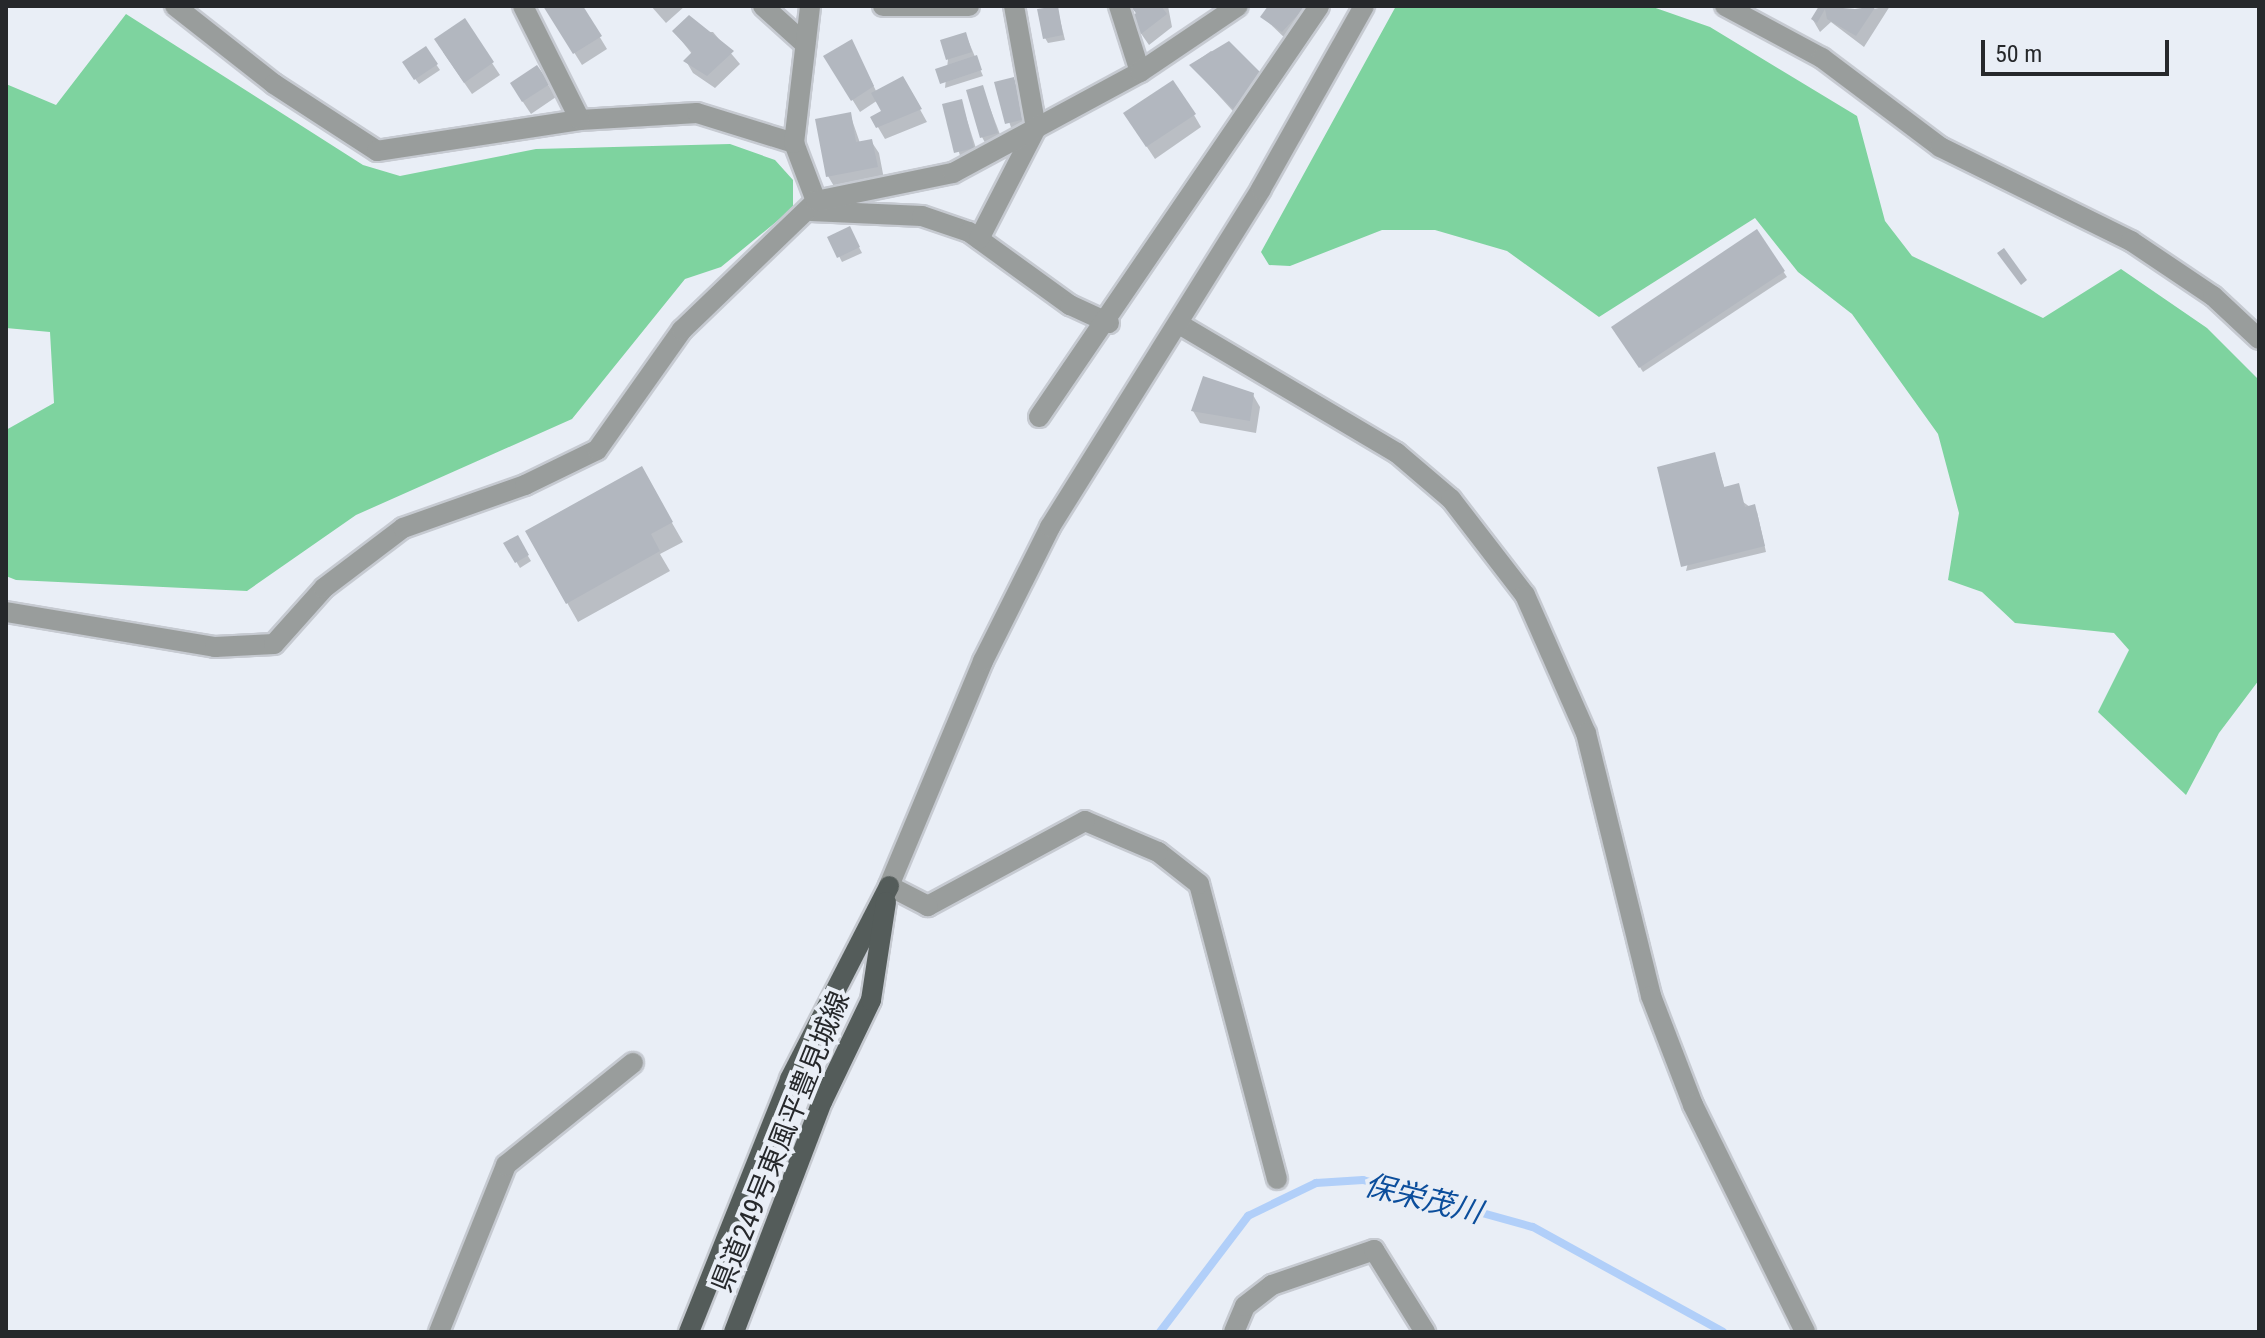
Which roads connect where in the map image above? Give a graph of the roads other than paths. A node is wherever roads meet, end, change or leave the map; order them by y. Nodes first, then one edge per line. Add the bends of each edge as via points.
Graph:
1 (175, 6) edge
2 (523, 6) edge
3 (763, 6) edge
4 (810, 6) edge
5 (883, 6) edge
6 (969, 6) edge
7 (1014, 6) edge
8 (1119, 6) edge
9 (1238, 6) edge
10 (1319, 6) edge
11 (1364, 6) edge
12 (1725, 6) edge
13 (1210, 15) edge
14 (805, 44) junction
15 (1140, 72) junction
16 (580, 120) junction
17 (1036, 128) junction
18 (794, 143) junction
19 (814, 206) junction
20 (979, 239) junction
21 (1109, 323) junction
22 (1179, 324) junction
23 (2259, 339) edge
24 (1039, 417) dead end
25 (6, 612) edge
26 (889, 886) junction
27 (633, 1063) dead end
28 (1277, 1179) dead end
29 (439, 1332) edge
30 (689, 1332) edge
31 (734, 1332) edge
32 (1234, 1332) edge
33 (1425, 1332) edge
34 (1805, 1332) edge

1 - 16 street via 377,151
2 - 16 street
3 - 14 street
4 - 14 street
5 - 6 street
7 - 17 street
8 - 15 street
9 - 13 street
10 - 21 street
11 - 22 street
12 - 23 street via 1822,58 1940,147 2139,246
13 - 15 street
14 - 18 street
15 - 17 street
16 - 18 street via 697,113
17 - 19 street via 953,173
17 - 20 street
18 - 19 street
19 - 20 street via 922,216
19 - 25 street via 682,330 597,450 525,485 403,528 324,588 274,644 215,647
20 - 21 street via 1070,305
21 - 24 street
22 - 26 street via 1018,586
22 - 34 street via 1397,453 1451,499 1525,595 1586,733 1651,996 1693,1105
26 - 28 street via 928,906 1085,821 1158,852 1199,884
26 - 30 main road, 県道249号東風平豊見城線 via 790,1079
26 - 31 main road, 県道249号東風平豊見城線 via 871,1000 822,1102
27 - 29 street via 506,1165
32 - 33 street via 1245,1306 1272,1285 1374,1250

